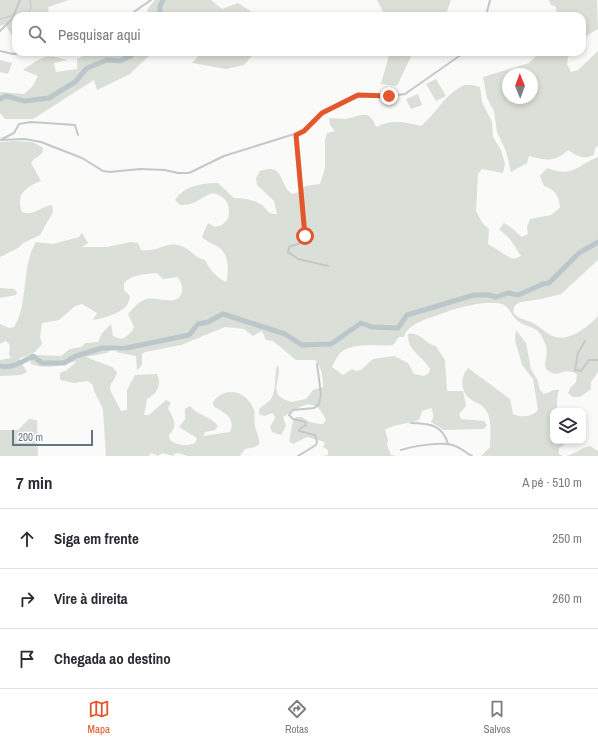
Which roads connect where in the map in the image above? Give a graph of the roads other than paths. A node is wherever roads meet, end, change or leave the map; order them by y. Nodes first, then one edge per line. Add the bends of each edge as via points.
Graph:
1 (20, 0) edge
2 (151, 0) edge
3 (490, 0) edge
4 (15, 12) edge
5 (134, 12) edge
6 (487, 12) edge
7 (12, 19) edge
8 (0, 31) edge
9 (0, 51) edge
10 (12, 54) edge
11 (458, 56) edge
12 (78, 135) dead end
13 (296, 135) junction
14 (0, 140) edge
15 (328, 266) dead end
16 (585, 341) dead end
17 (598, 360) edge
18 (318, 364) dead end
19 (411, 423) dead end
20 (448, 444) junction
21 (401, 450) dead end
22 (298, 456) edge
23 (470, 456) edge

1 - 4 street
2 - 5 street
3 - 6 street
7 - 8 street
9 - 10 street
11 - 13 street via 405,94 358,95 322,113 304,131
12 - 14 street via 75,125 31,122 19,124 14,133
13 - 14 street via 224,156 184,174 152,169 110,172 41,142 25,138
13 - 15 street via 304,240 289,246 288,252 298,259
16 - 17 street via 578,353 575,370 581,371 589,360
18 - 22 street via 321,394 319,404 314,408 293,410 289,415 293,419 305,422 306,425 299,431 314,435 317,442
19 - 20 street via 422,423 441,429
20 - 21 street
20 - 23 street

